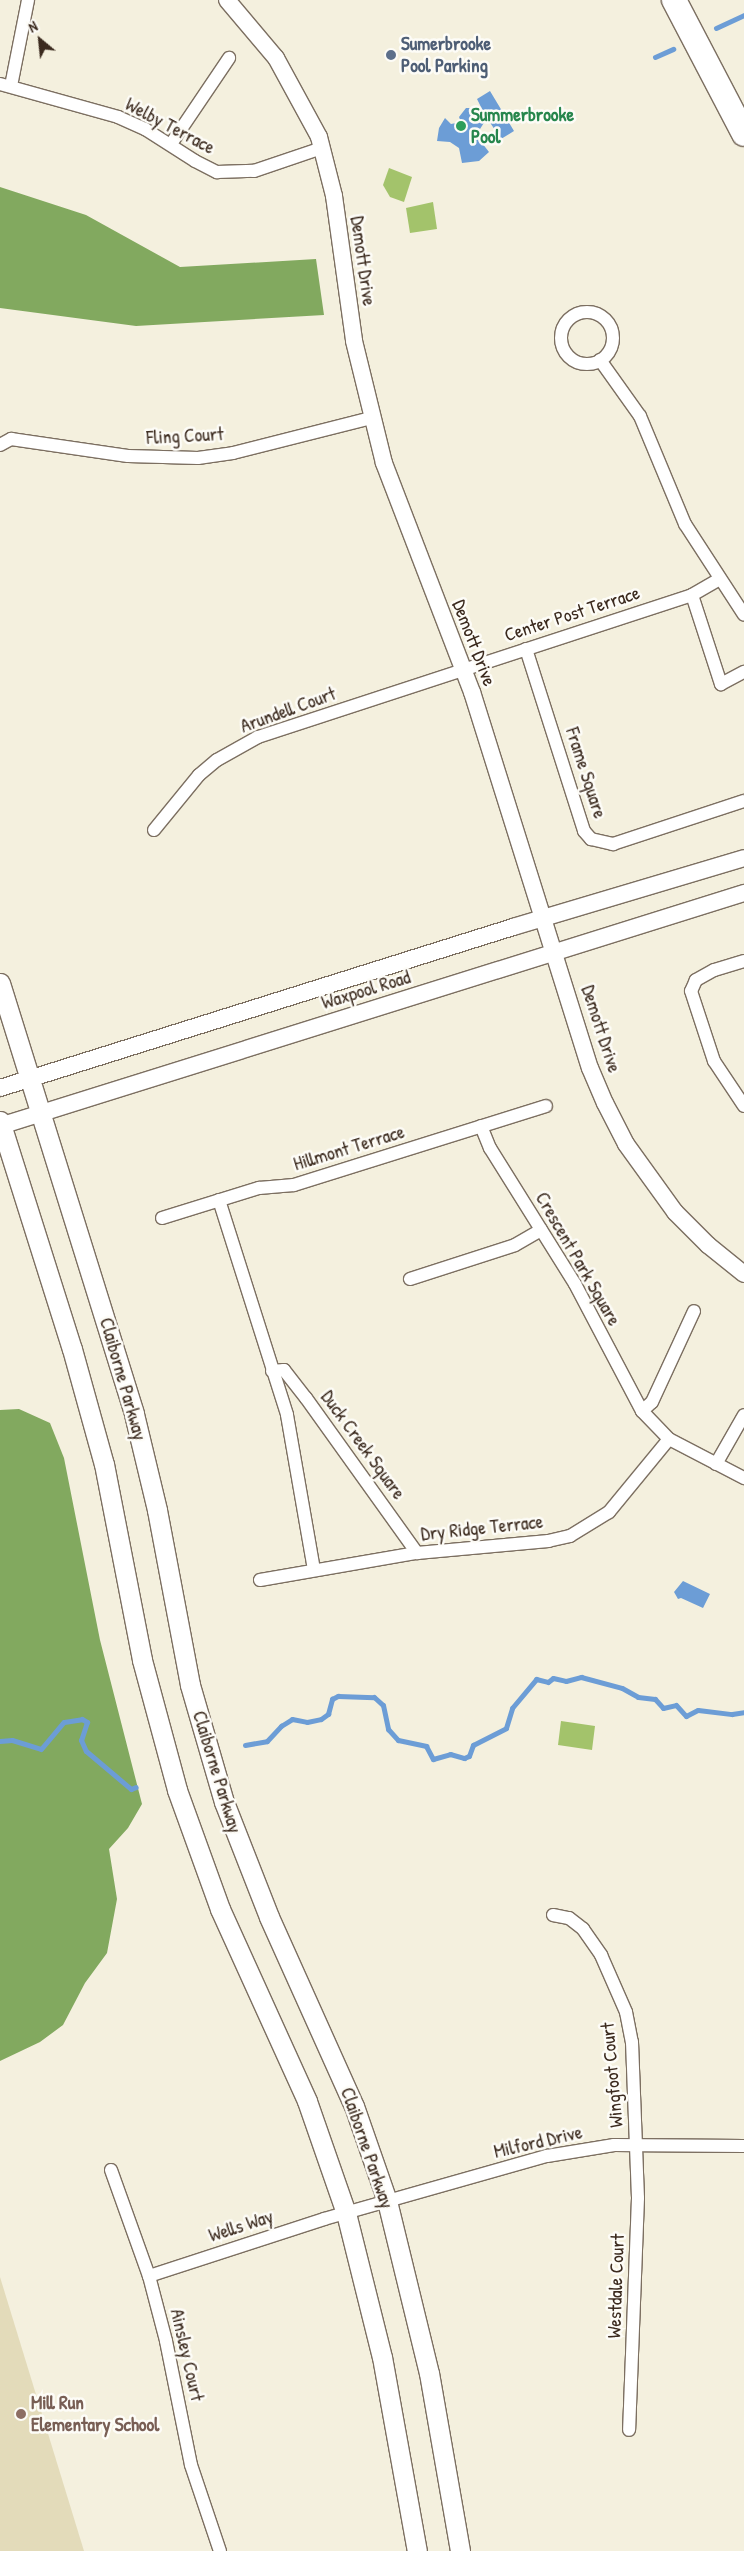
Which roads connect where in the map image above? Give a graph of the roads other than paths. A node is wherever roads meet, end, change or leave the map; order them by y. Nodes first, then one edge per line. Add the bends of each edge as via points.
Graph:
1 (28, 0) edge
2 (674, 0) edge
3 (231, 1) edge
4 (229, 58) dead end
5 (6, 85) edge
6 (744, 134) edge
7 (171, 144) junction
8 (322, 148) junction
9 (600, 360) junction
10 (371, 418) junction
11 (0, 445) edge
12 (720, 579) junction
13 (692, 595) junction
14 (744, 614) edge
15 (526, 649) junction
16 (464, 670) junction
17 (744, 672) edge
18 (744, 801) edge
19 (154, 830) dead end
20 (744, 858) edge
21 (744, 893) edge
22 (544, 917) junction
23 (555, 952) junction
24 (744, 961) edge
25 (0, 983) edge
26 (31, 1079) junction
27 (0, 1088) edge
28 (546, 1106) dead end
29 (744, 1106) edge
30 (43, 1112) junction
31 (0, 1125) edge
32 (481, 1126) junction
33 (219, 1200) junction
34 (162, 1218) dead end
35 (541, 1230) junction
36 (744, 1274) edge
37 (410, 1279) dead end
38 (694, 1311) dead end
39 (272, 1371) junction
40 (642, 1411) junction
41 (744, 1415) edge
42 (669, 1439) junction
43 (716, 1464) junction
44 (744, 1478) edge
45 (417, 1553) junction
46 (314, 1570) junction
47 (260, 1580) dead end
48 (553, 1915) dead end
49 (636, 2144) junction
50 (744, 2146) edge
51 (111, 2170) dead end
52 (387, 2201) junction
53 (346, 2213) junction
54 (149, 2276) junction
55 (629, 2430) dead end
56 (220, 2551) edge
57 (417, 2551) edge
58 (460, 2551) edge

1 - 5 street
2 - 6 highway
3 - 8 street, Demott Drive via 276,58 306,109
4 - 7 street
5 - 7 street, Welby Terrace via 118,117
7 - 8 street, Welby Terrace via 204,167 232,174 254,171
8 - 10 street, Demott Drive via 334,196 354,341
9 - 9 street via 612,344 610,326 605,319 590,312 573,316 562,330 561,339 567,354 581,363
9 - 12 street via 640,416 685,524
10 - 11 street, Fling Court via 233,453 198,458 128,456 11,439
10 - 16 street, Demott Drive via 401,515
12 - 13 street, Center Post Terrace
12 - 14 street
13 - 15 street, Center Post Terrace
13 - 17 street via 721,684
15 - 16 street, Center Post Terrace
15 - 18 street, Frame Square via 584,830 592,839 613,844
16 - 19 street, Arundell Court via 258,738 237,748 199,774
16 - 22 street, Demott Drive
20 - 22 street, Waxpool Road
21 - 23 street, Waxpool Road
22 - 23 street, Demott Drive
22 - 26 street, Waxpool Road
23 - 30 street, Waxpool Road
23 - 36 street, Demott Drive via 590,1068 626,1144 675,1212
24 - 29 street via 714,970 696,980 691,991 714,1061
25 - 26 main road, Claiborne Parkway
26 - 27 street, Waxpool Road
26 - 30 main road, Claiborne Parkway
28 - 32 street, Hillmont Terrace
30 - 31 street, Waxpool Road
30 - 52 main road, Claiborne Parkway via 134,1414 157,1510 190,1685 224,1802 269,1917 354,2106
31 - 53 main road via 72,1349 104,1464 142,1660 177,1790 220,1909 307,2101
32 - 33 street, Hillmont Terrace via 294,1185 258,1188
32 - 35 street, Crescent Park Square via 490,1148
33 - 34 street, Hillmont Terrace
33 - 39 street
35 - 37 street via 516,1245
35 - 40 street, Crescent Park Square via 575,1284
38 - 40 street via 652,1402
39 - 45 street, Duck Creek Square via 284,1370
39 - 46 street via 292,1442
40 - 42 street, Crescent Park Square
41 - 43 street
42 - 43 street, Crescent Park Square
42 - 45 street, Dry Ridge Terrace via 609,1512 570,1536 548,1541
43 - 44 street, Crescent Park Square
45 - 46 street, Dry Ridge Terrace
46 - 47 street, Dry Ridge Terrace
48 - 49 street, Wingfoot Court via 569,1918 583,1929 615,1981 632,2042
49 - 50 street, Milford Drive
49 - 52 street, Milford Drive via 547,2156
49 - 55 street, Westdale Court via 638,2198
51 - 54 street, Ainsley Court
52 - 53 street, Milford Drive
52 - 58 main road, Claiborne Parkway via 430,2372
53 - 54 street, Wells Way
53 - 57 main road via 382,2357
54 - 56 street, Ainsley Court via 191,2465

